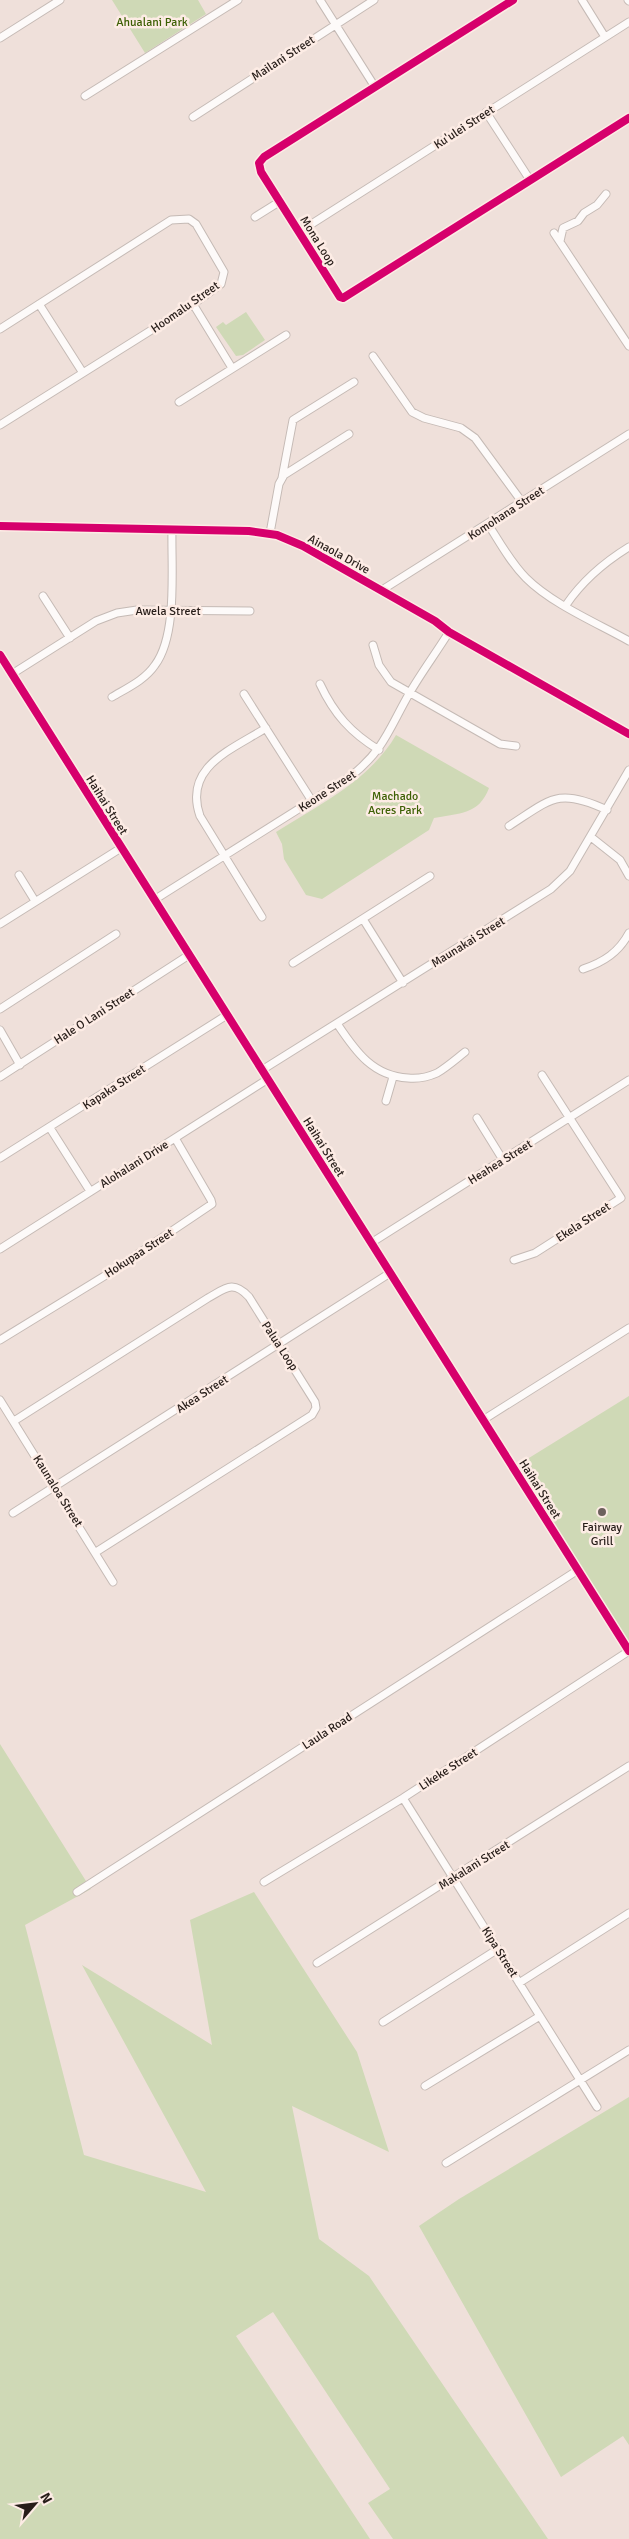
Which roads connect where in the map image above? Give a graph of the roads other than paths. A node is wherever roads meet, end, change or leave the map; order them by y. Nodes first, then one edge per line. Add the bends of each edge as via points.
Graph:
1 (60, 0) edge
2 (238, 0) edge
3 (320, 0) edge
4 (374, 0) edge
5 (513, 0) edge
6 (582, 0) edge
7 (629, 22) edge
8 (335, 25) junction
9 (606, 36) junction
10 (0, 38) edge
11 (375, 87) junction
12 (85, 96) dead end
13 (486, 112) junction
14 (193, 117) dead end
15 (629, 118) edge
16 (530, 180) junction
17 (606, 194) dead end
18 (279, 202) junction
19 (255, 217) dead end
20 (299, 232) junction
21 (554, 233) dead end
22 (560, 242) junction
23 (39, 304) junction
24 (193, 304) junction
25 (0, 329) edge
26 (286, 335) dead end
27 (629, 346) edge
28 (373, 356) dead end
29 (232, 368) junction
30 (83, 373) junction
31 (354, 382) dead end
32 (179, 402) dead end
33 (0, 425) edge
34 (349, 434) dead end
35 (629, 434) edge
36 (281, 479) junction
37 (522, 502) junction
38 (488, 524) junction
39 (0, 526) edge
40 (172, 529) junction
41 (270, 533) junction
42 (629, 547) edge
43 (382, 590) junction
44 (43, 596) dead end
45 (566, 605) junction
46 (170, 610) junction
47 (250, 611) dead end
48 (449, 632) junction
49 (70, 638) junction
50 (629, 641) edge
51 (373, 645) dead end
52 (0, 655) edge
53 (12, 674) junction
54 (320, 684) dead end
55 (244, 694) dead end
56 (409, 694) junction
57 (112, 697) dead end
58 (266, 728) junction
59 (629, 734) edge
60 (516, 746) dead end
61 (379, 750) junction
62 (629, 770) edge
63 (312, 801) junction
64 (607, 810) junction
65 (509, 826) dead end
66 (591, 837) junction
67 (121, 848) junction
68 (223, 856) junction
69 (19, 875) dead end
70 (430, 876) dead end
71 (629, 876) edge
72 (154, 900) junction
73 (35, 901) junction
74 (262, 917) dead end
75 (363, 919) junction
76 (0, 924) edge
77 (629, 933) edge
78 (116, 934) dead end
79 (189, 955) junction
80 (293, 963) dead end
81 (583, 968) dead end
82 (403, 984) junction
83 (0, 1009) edge
84 (226, 1015) junction
85 (338, 1025) junction
86 (0, 1030) edge
87 (465, 1052) dead end
88 (20, 1065) junction
89 (262, 1070) junction
90 (542, 1075) dead end
91 (0, 1077) edge
92 (393, 1077) junction
93 (268, 1080) junction
94 (629, 1080) edge
95 (386, 1101) dead end
96 (478, 1118) dead end
97 (570, 1118) junction
98 (50, 1128) junction
99 (176, 1138) junction
100 (0, 1158) edge
101 (503, 1160) junction
102 (90, 1192) junction
103 (371, 1243) junction
104 (0, 1249) edge
105 (514, 1260) dead end
106 (390, 1273) junction
107 (629, 1328) edge
108 (0, 1340) edge
109 (279, 1344) junction
110 (0, 1400) edge
111 (483, 1420) junction
112 (14, 1421) junction
113 (55, 1486) junction
114 (12, 1514) dead end
115 (96, 1552) junction
116 (578, 1570) junction
117 (113, 1582) dead end
118 (629, 1651) edge
119 (629, 1766) edge
120 (403, 1798) junction
121 (454, 1878) junction
122 (264, 1882) dead end
123 (77, 1892) dead end
124 (629, 1913) edge
125 (498, 1949) junction
126 (317, 1963) dead end
127 (519, 1983) junction
128 (540, 2016) junction
129 (383, 2022) dead end
130 (629, 2050) edge
131 (581, 2081) junction
132 (425, 2086) dead end
133 (597, 2107) dead end
134 (446, 2163) dead end

1 - 10 street
2 - 12 street
3 - 8 street
4 - 8 street, Mailani Street
5 - 11 street, Mona Loop
6 - 9 street
7 - 9 street, Ku'ulei Street
8 - 11 street
8 - 14 street, Mailani Street
9 - 13 street, Ku'ulei Street
11 - 18 street, Mona Loop via 264,157 260,163 261,172
13 - 16 street
13 - 20 street, Ku'ulei Street
15 - 16 street, Mona Loop
16 - 20 street, Mona Loop via 343,298
17 - 22 street via 578,221 563,228
18 - 19 street
18 - 20 street, Mona Loop
21 - 22 street
22 - 27 street
23 - 24 street, Hoomalu Street via 171,220 180,218 196,224 224,272 221,284
23 - 25 street, Hoomalu Street
23 - 30 street
24 - 29 street
24 - 30 street, Hoomalu Street
26 - 29 street
28 - 37 street via 412,412 460,428 475,438
29 - 32 street
30 - 33 street, Hoomalu Street
31 - 36 street via 293,420
34 - 36 street via 292,468
35 - 37 street, Komohana Street
36 - 41 street
37 - 38 street, Komohana Street
38 - 43 street, Komohana Street
38 - 45 street via 527,579
39 - 40 street, Ainaola Drive
40 - 41 street, Ainaola Drive
40 - 46 street
41 - 43 street, Ainaola Drive via 304,546
42 - 45 street via 604,563 579,586
43 - 48 street, Ainaola Drive
44 - 49 street
45 - 50 street
46 - 47 street, Awela Street
46 - 49 street, Awela Street via 117,613 96,621
46 - 57 street via 169,637 155,666 144,678
48 - 56 street, Keone Street
48 - 59 street, Ainaola Drive
49 - 53 street, Awela Street
51 - 56 street via 384,674
52 - 53 street, Haihai Street
53 - 67 street, Haihai Street
54 - 61 street via 339,719 354,734
55 - 58 street
56 - 60 street via 500,744
56 - 61 street, Keone Street
58 - 63 street
58 - 68 street via 214,761 198,782 197,808
61 - 63 street, Keone Street via 351,776
62 - 64 street, Maunakai Street
63 - 68 street, Keone Street
64 - 65 street via 576,797 557,798
64 - 66 street, Maunakai Street
66 - 71 street via 620,860
66 - 82 street, Maunakai Street via 570,871 551,889
67 - 72 street, Haihai Street
67 - 73 street
68 - 72 street, Keone Street
68 - 74 street
69 - 73 street
70 - 75 street
72 - 79 street, Haihai Street
73 - 76 street
75 - 80 street
75 - 82 street
77 - 81 street via 607,959
78 - 83 street
79 - 84 street, Haihai Street
79 - 88 street, Hale O Lani Street
82 - 85 street, Maunakai Street
84 - 89 street, Haihai Street
84 - 98 street, Kapaka Street
85 - 89 street, Maunakai Street
85 - 92 street via 362,1058
86 - 88 street
87 - 92 street via 428,1077
88 - 91 street, Hale O Lani Street
89 - 93 street, Haihai Street
90 - 97 street
92 - 95 street
93 - 99 street, Alohalani Drive
93 - 103 street, Haihai Street
94 - 97 street, Heahea Street
96 - 101 street
97 - 101 street, Heahea Street
97 - 105 street, Ekela Street via 621,1198 535,1254
98 - 100 street, Kapaka Street
98 - 102 street
99 - 102 street, Alohalani Drive
99 - 108 street, Hokupaa Street via 212,1204 111,1272
101 - 103 street, Heahea Street
102 - 104 street, Alohalani Drive
103 - 106 street, Haihai Street
106 - 109 street, Akea Street
106 - 111 street, Haihai Street
107 - 111 street
109 - 112 street, Palua Loop via 241,1288 227,1287
109 - 113 street, Akea Street
109 - 115 street, Palua Loop via 315,1402 312,1415
110 - 112 street, Kaunaloa Street
111 - 116 street, Haihai Street
112 - 113 street, Kaunaloa Street
113 - 114 street, Akea Street
113 - 115 street, Kaunaloa Street
115 - 117 street, Kaunaloa Street
116 - 118 street, Haihai Street
116 - 123 street, Laula Road
118 - 120 street, Likeke Street
119 - 121 street, Makalani Street
120 - 121 street, Kipa Street
120 - 122 street, Likeke Street
121 - 125 street, Kipa Street
121 - 126 street, Makalani Street
124 - 127 street
125 - 127 street, Kipa Street
125 - 129 street
127 - 128 street, Kipa Street
128 - 131 street, Kipa Street
128 - 132 street
130 - 131 street
131 - 133 street, Kipa Street
131 - 134 street

